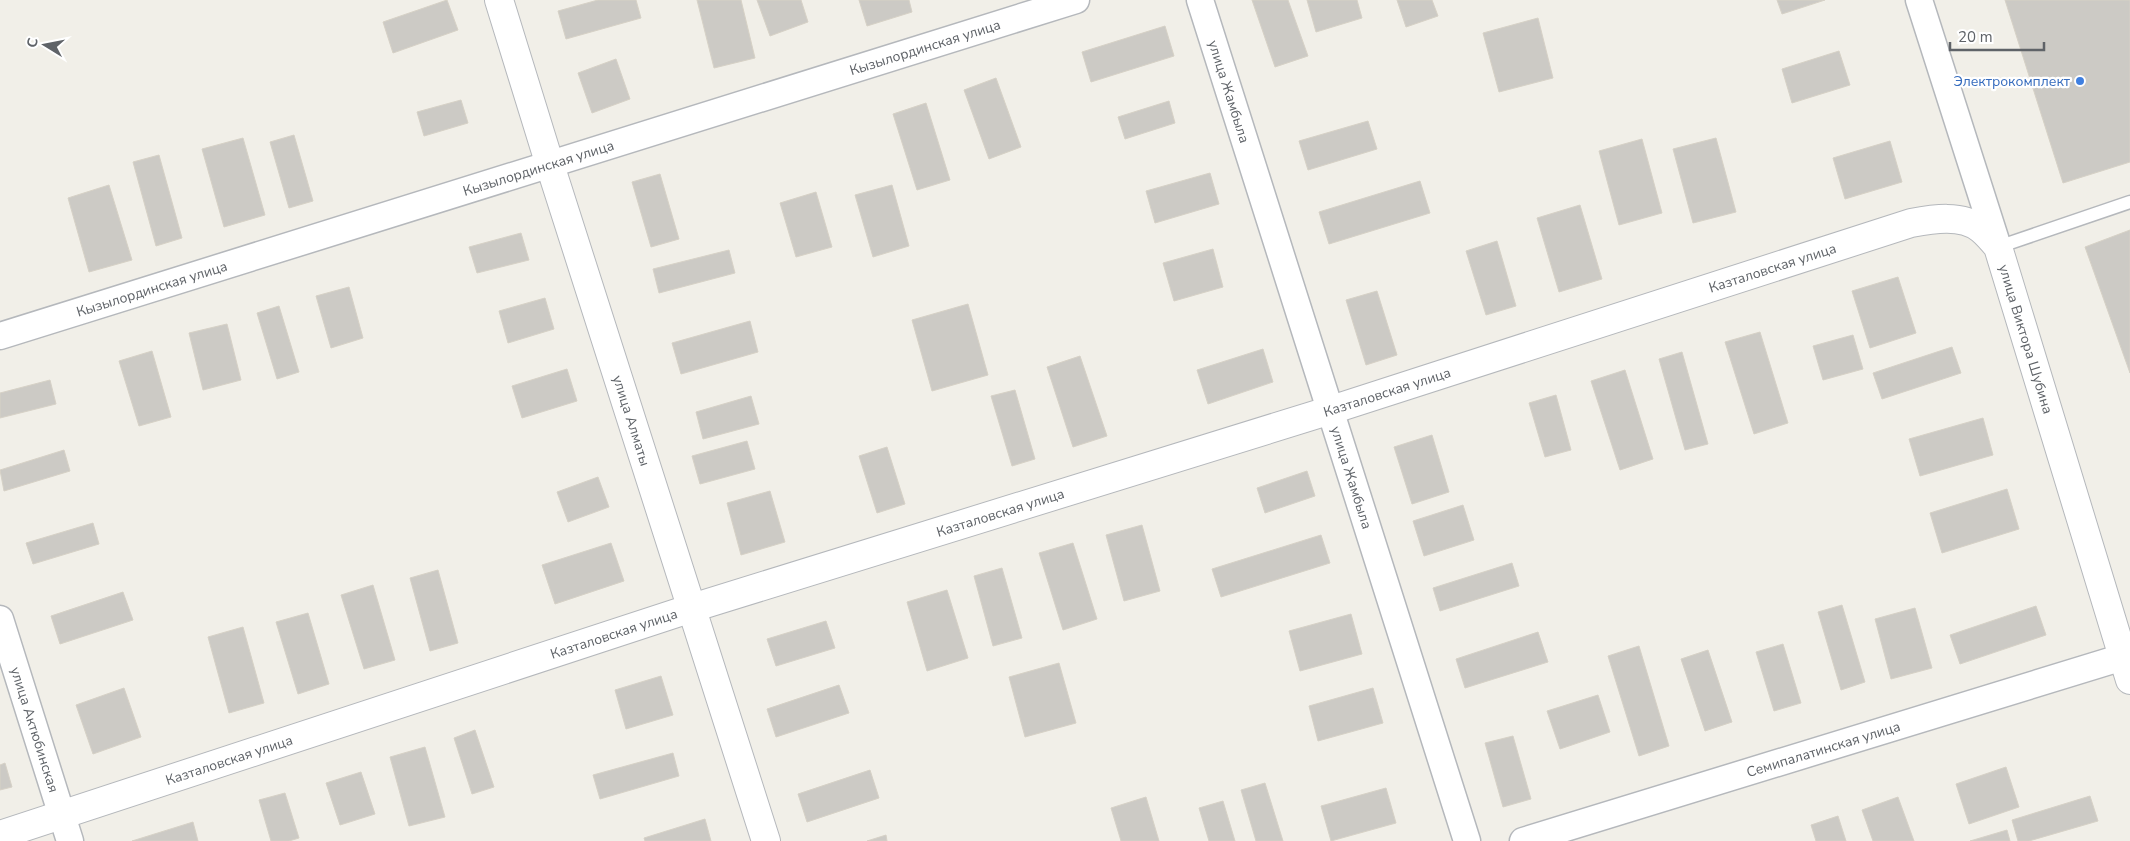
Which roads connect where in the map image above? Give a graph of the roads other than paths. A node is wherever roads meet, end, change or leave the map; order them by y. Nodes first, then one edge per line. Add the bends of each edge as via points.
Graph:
1 (499, 0) edge
2 (1076, 0) edge
3 (1200, 0) edge
4 (1919, 0) edge
5 (550, 165) junction
6 (2130, 202) edge
7 (1998, 247) junction
8 (0, 336) edge
9 (1331, 410) junction
10 (692, 608) junction
11 (0, 619) edge
12 (2126, 669) edge
13 (66, 828) edge
14 (0, 836) edge
15 (766, 841) edge
16 (1467, 841) edge
17 (1523, 841) edge

1 - 5 street, улица Алматы
2 - 5 street, Кызылординская улица
3 - 9 street, улица Жамбыла
4 - 7 street, улица Виктора Шубина
5 - 8 street, Кызылординская улица
5 - 10 street, улица Алматы
6 - 7 lane
7 - 9 street, Казталовская улица via 1980,228 1960,220 1932,219 1910,223
7 - 12 street, улица Виктора Шубина
9 - 10 street, Казталовская улица
9 - 16 street, улица Жамбыла
10 - 13 street, Казталовская улица
10 - 15 street, улица Алматы
11 - 13 street, улица Актюбинская
12 - 17 street, Семипалатинская улица
13 - 14 street, Казталовская улица

